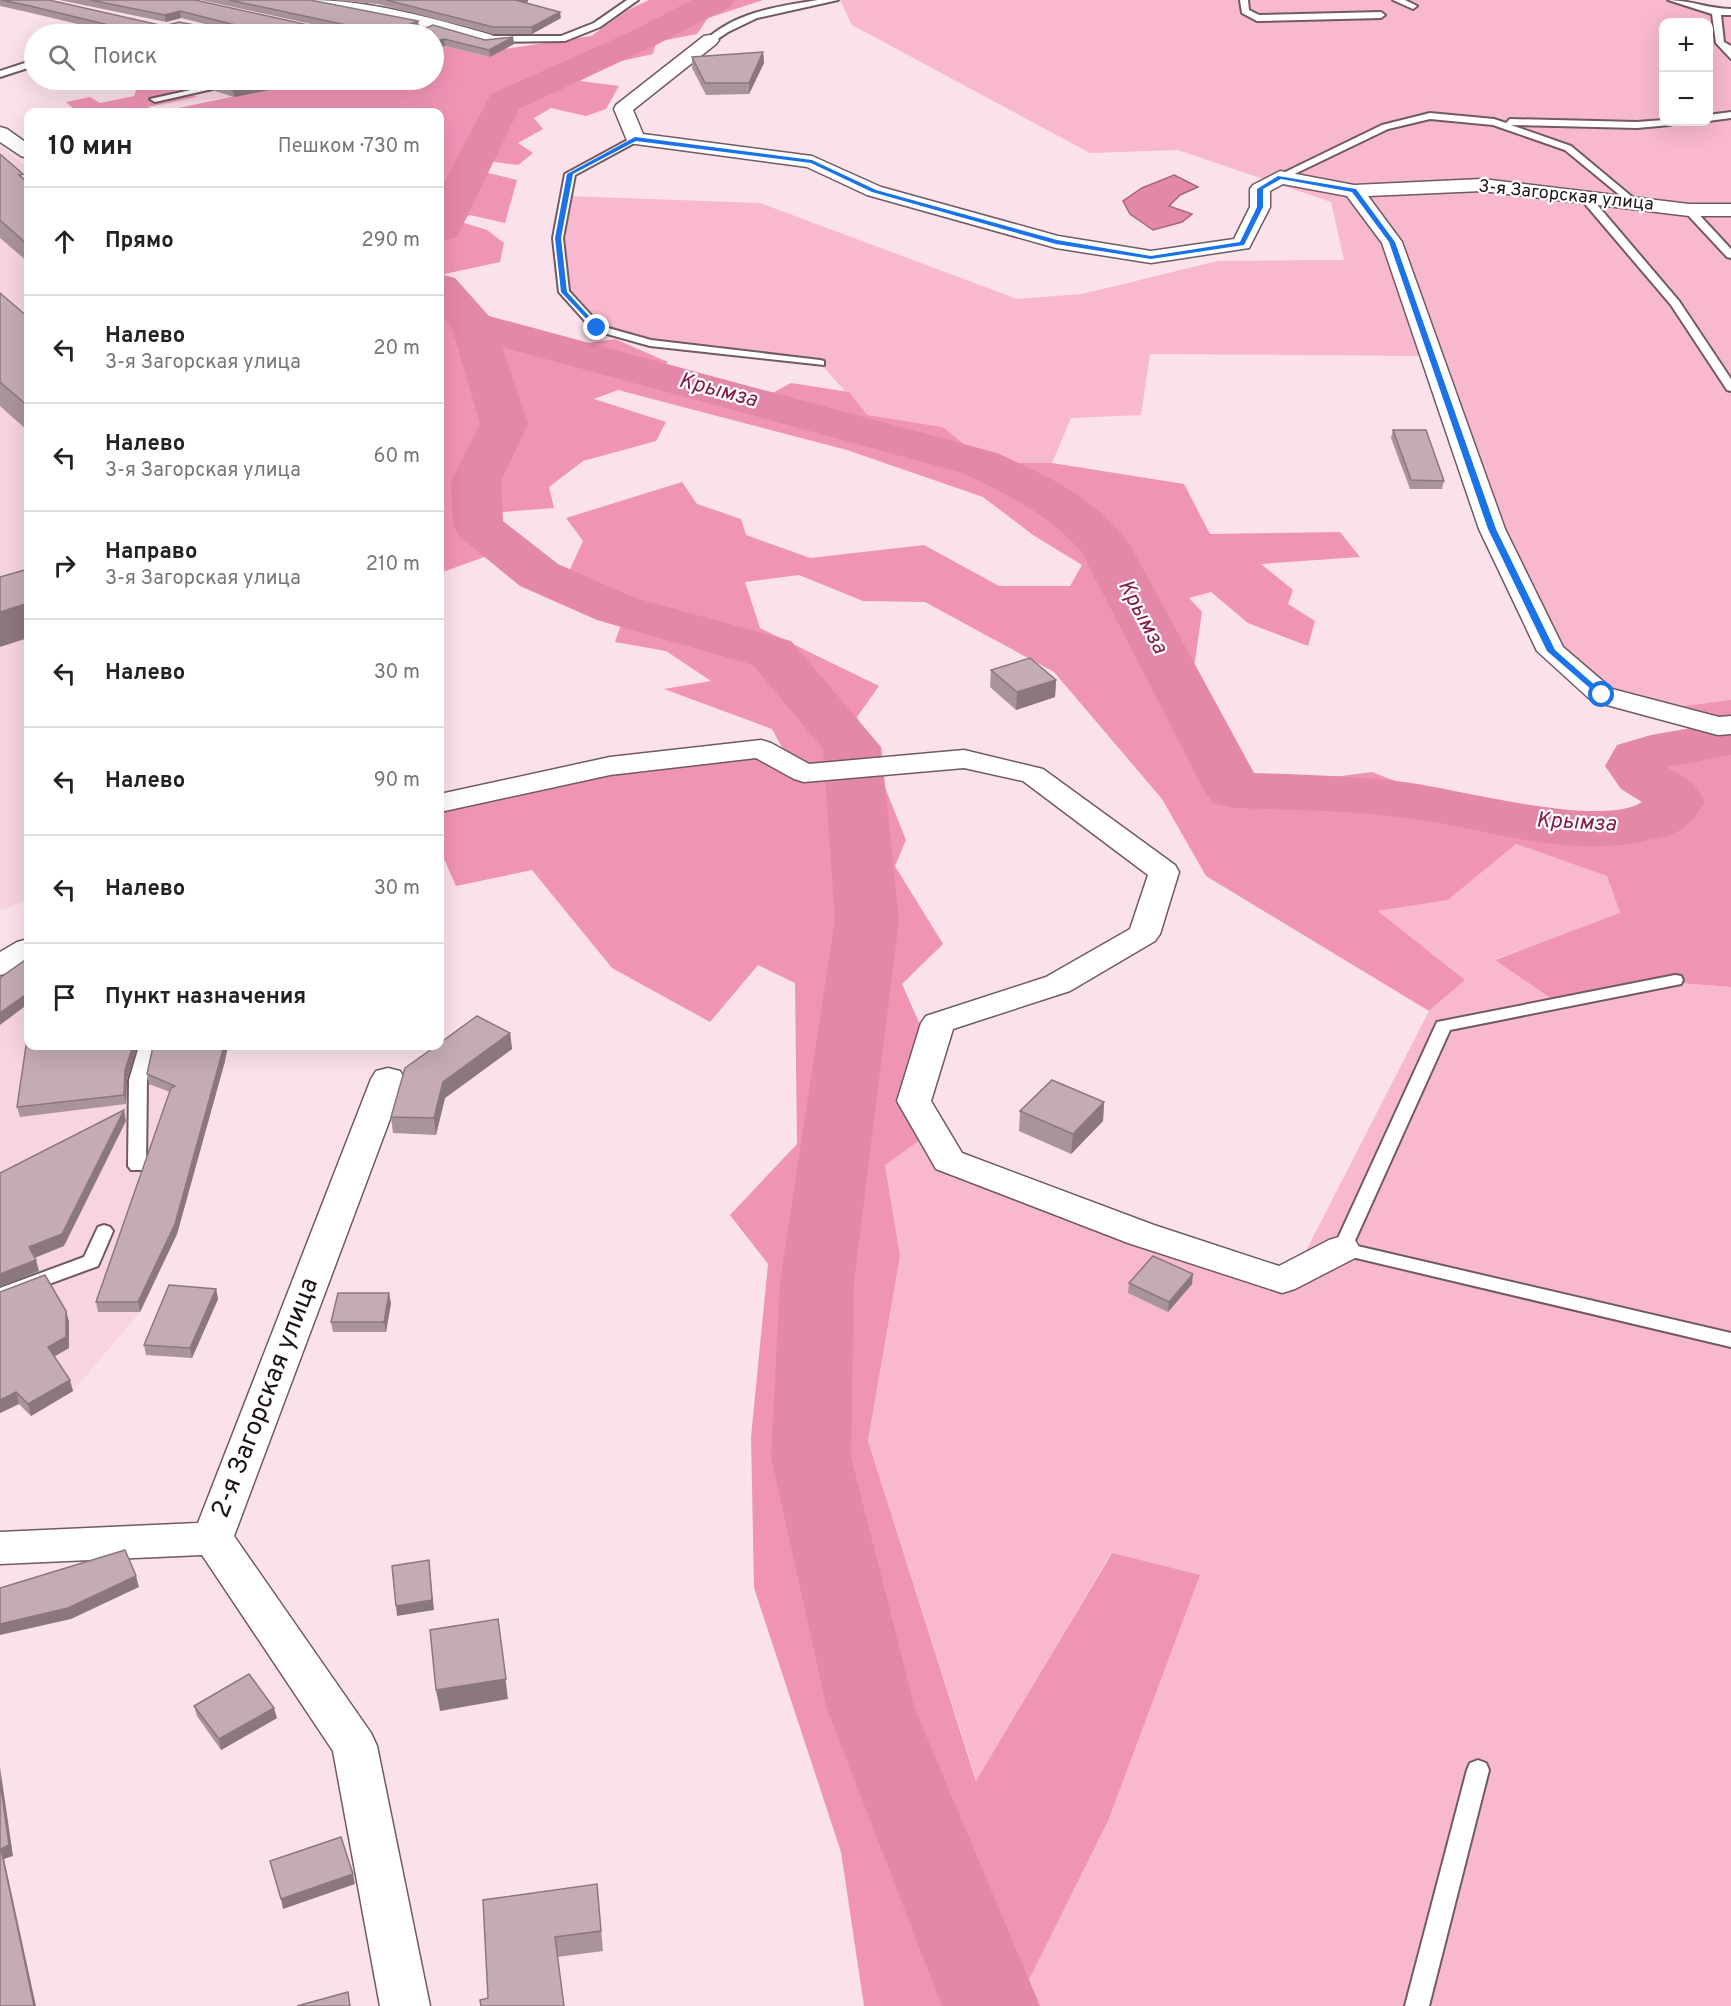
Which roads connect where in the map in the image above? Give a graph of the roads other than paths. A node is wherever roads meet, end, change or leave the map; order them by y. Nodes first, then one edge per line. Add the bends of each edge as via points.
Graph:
1 (316, 0) edge
2 (634, 0) edge
3 (834, 0) edge
4 (1244, 0) edge
5 (1397, 0) edge
6 (1672, 0) edge
7 (1413, 6) dead end
8 (1716, 12) junction
9 (1731, 12) edge
10 (1381, 15) dead end
11 (414, 24) edge
12 (444, 31) edge
13 (486, 39) joint
14 (710, 40) joint
15 (1731, 56) edge
16 (24, 66) edge
17 (0, 74) edge
18 (198, 90) edge
19 (155, 99) dead end
20 (1731, 116) edge
21 (1713, 118) edge
22 (1494, 122) junction
23 (1659, 123) edge
24 (0, 133) edge
25 (635, 139) junction
26 (24, 149) edge
27 (1280, 177) junction
28 (1354, 190) junction
29 (1584, 196) junction
30 (1633, 203) junction
31 (1689, 210) junction
32 (1731, 210) edge
33 (1731, 255) edge
34 (820, 363) dead end
35 (1731, 388) edge
36 (1731, 725) edge
37 (444, 802) edge
38 (24, 951) edge
39 (0, 965) edge
40 (1675, 980) dead end
41 (146, 1050) edge
42 (388, 1079) dead end
43 (136, 1166) dead end
44 (104, 1231) dead end
45 (1342, 1249) junction
46 (0, 1295) edge
47 (1731, 1340) edge
48 (213, 1538) junction
49 (0, 1548) edge
50 (1478, 1770) dead end
51 (405, 2006) edge
52 (1418, 2006) edge

1 - 11 street
2 - 13 lane via 597,25 562,39
3 - 14 lane via 770,10 731,24
4 - 10 lane via 1245,11 1257,18
5 - 7 lane
6 - 8 lane
8 - 9 lane
8 - 15 lane via 1720,43
12 - 13 street
14 - 25 street via 623,109
16 - 17 lane
18 - 19 lane
20 - 21 lane
22 - 23 lane
22 - 27 lane via 1430,116 1385,127
22 - 30 lane via 1568,148
24 - 26 street
25 - 27 street via 812,162 874,191 1056,242 1151,257 1242,244 1260,207 1260,189
25 - 34 lane via 570,174 558,238 564,292 597,328 650,343
27 - 28 street, 3-я Загорская улица
28 - 29 street, 3-я Загорская улица via 1482,184
28 - 36 street via 1392,242 1492,529 1551,651 1602,695 1718,726
29 - 30 street, 3-я Загорская улица
29 - 35 lane via 1675,303
30 - 31 street, 3-я Загорская улица
31 - 32 street, 3-я Загорская улица
31 - 33 lane
37 - 45 street via 610,766 761,749 804,773 964,759 1033,775 1164,872 1144,934 1058,984 938,1023 914,1101 949,1161 1141,1234 1282,1280
38 - 39 street
40 - 45 lane via 1443,1026
41 - 43 lane via 138,1080
42 - 48 street, 2-я Загорская улица
44 - 46 lane via 91,1261
45 - 47 lane
48 - 49 street
48 - 51 street, 2-я Загорская улица via 355,1746
50 - 52 lane

